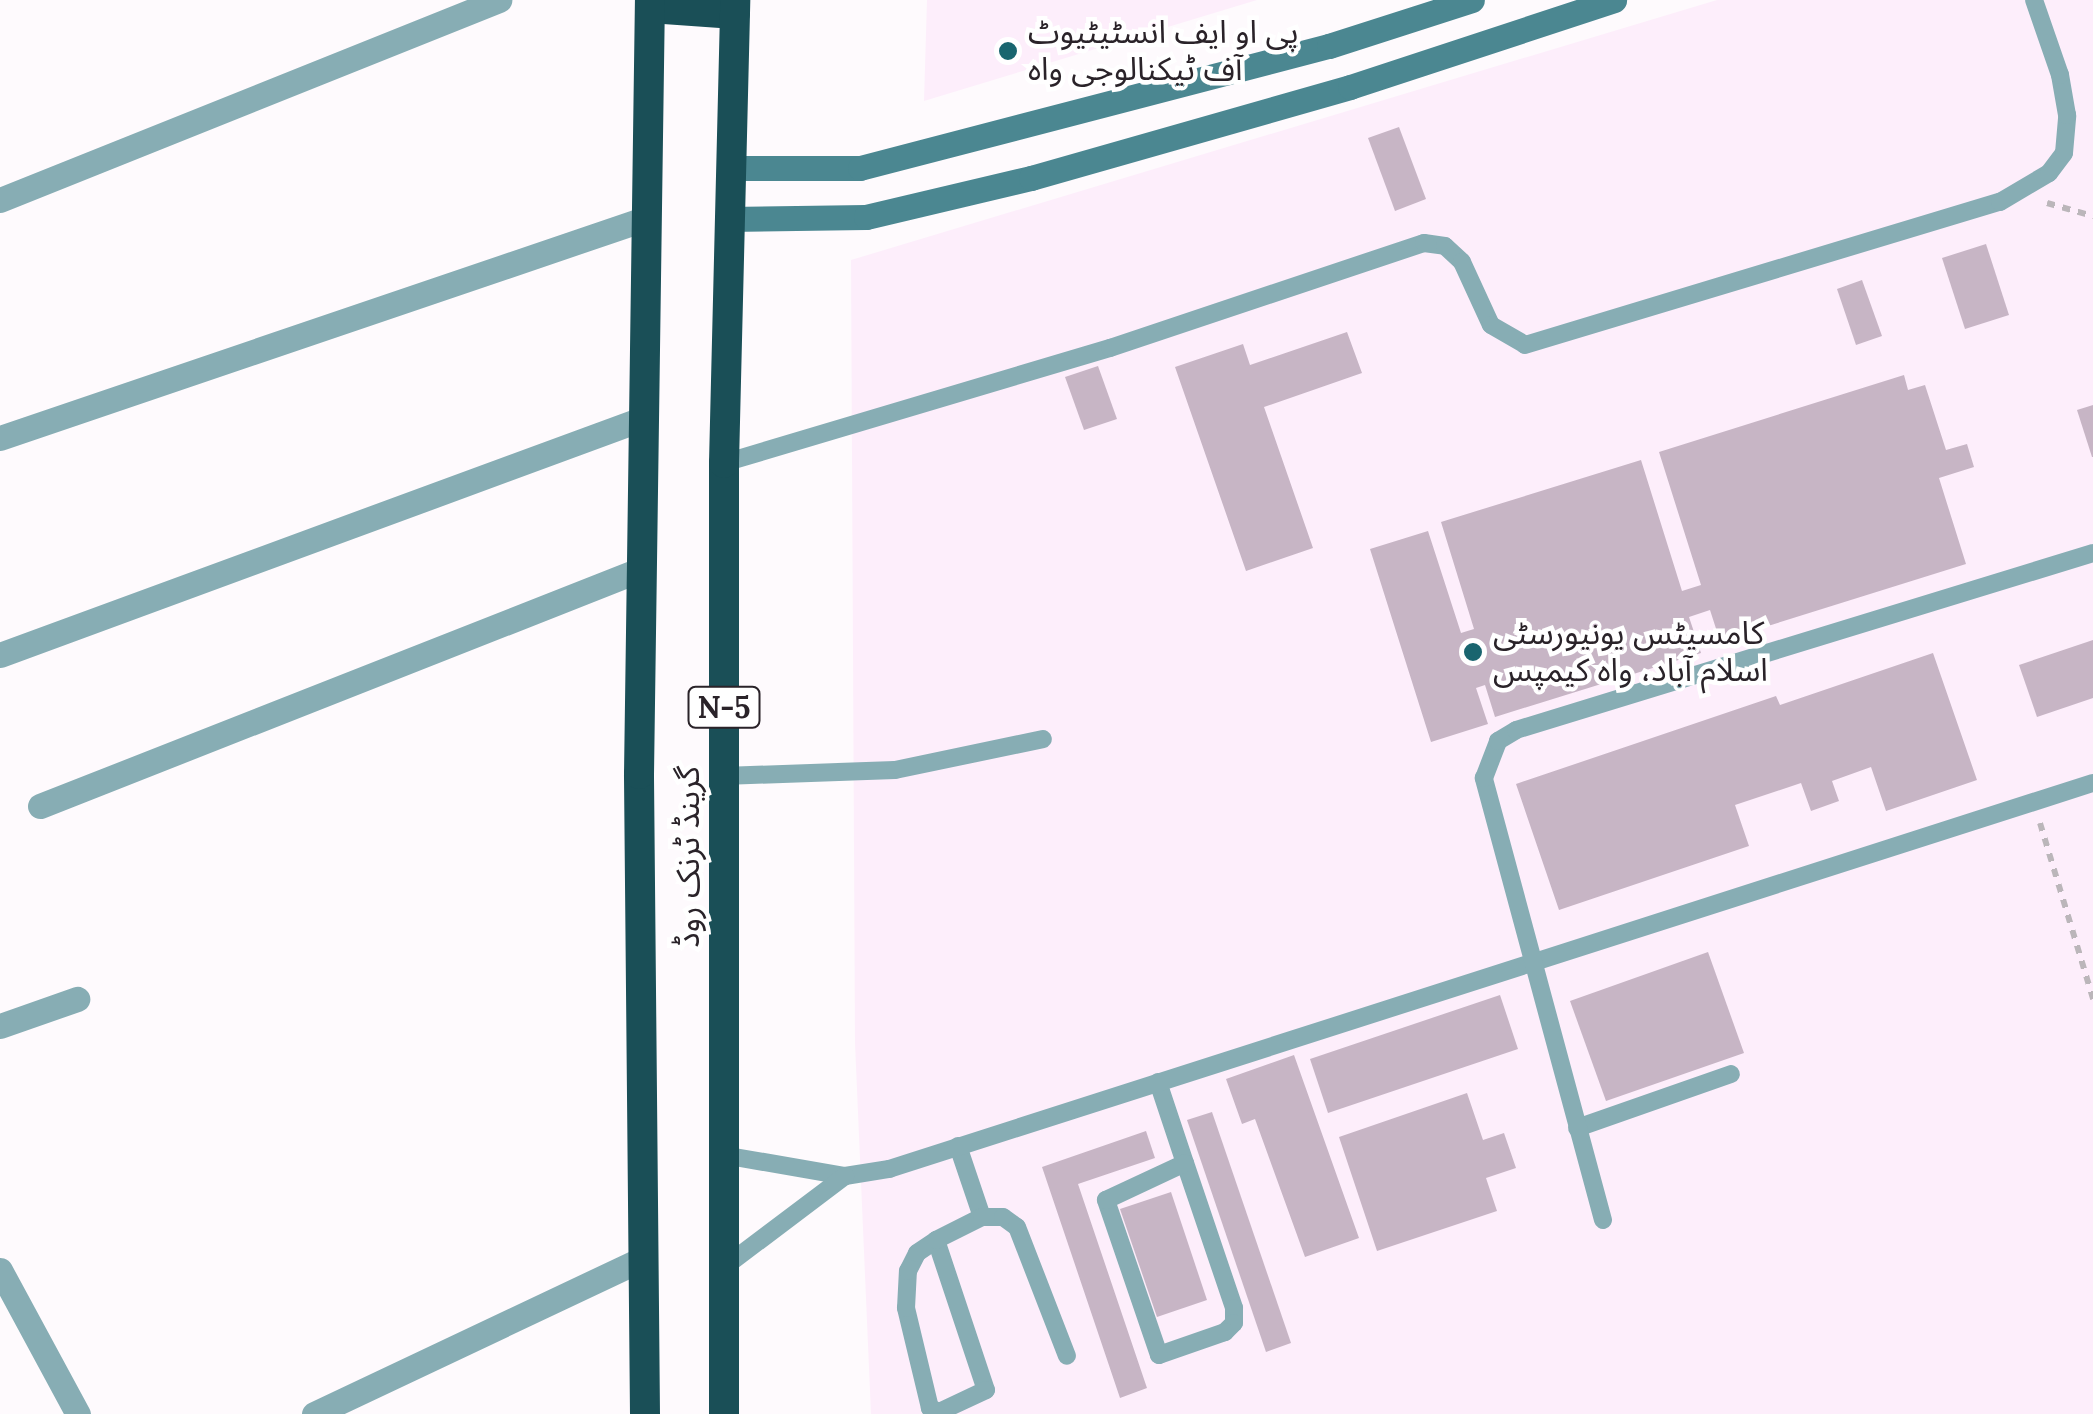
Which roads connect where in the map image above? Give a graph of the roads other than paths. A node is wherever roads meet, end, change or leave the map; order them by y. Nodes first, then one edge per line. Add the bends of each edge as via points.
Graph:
1 (499, 0) edge
2 (1472, 0) edge
3 (1614, 0) edge
4 (2034, 0) edge
5 (650, 4) edge
6 (735, 7) edge
7 (730, 168) junction
8 (0, 200) edge
9 (647, 218) junction
10 (727, 219) junction
11 (644, 418) junction
12 (0, 438) edge
13 (724, 464) junction
14 (2093, 553) edge
15 (642, 569) junction
16 (0, 656) edge
17 (1043, 738) dead end
18 (723, 776) junction
19 (2093, 783) edge
20 (40, 806) dead end
21 (1529, 960) junction
22 (77, 999) dead end
23 (0, 1026) edge
24 (1732, 1074) dead end
25 (1158, 1082) junction
26 (1577, 1128) junction
27 (958, 1146) junction
28 (723, 1155) junction
29 (1186, 1163) junction
30 (845, 1176) junction
31 (982, 1216) junction
32 (1603, 1220) dead end
33 (936, 1240) junction
34 (644, 1258) junction
35 (723, 1268) junction
36 (0, 1270) edge
37 (9, 1306) edge
38 (1066, 1356) dead end
39 (78, 1414) edge
40 (314, 1414) edge
41 (645, 1414) edge
42 (724, 1414) edge

1 - 8 street
2 - 7 street via 1329,46 860,168
3 - 10 street via 1350,87 1031,178 866,217
4 - 13 lane via 2067,115 2064,153 2023,190 1525,345 1492,325 1462,262 1446,246 1424,244 1110,348
5 - 6 highway
5 - 9 highway, گرینڈ ٹرنک روڈ / N-5
6 - 7 highway, گرینڈ ٹرنک روڈ / N-5
7 - 10 highway, گرینڈ ٹرنک روڈ / N-5
9 - 11 highway, گرینڈ ٹرنک روڈ / N-5
9 - 12 street
10 - 13 highway, گرینڈ ٹرنک روڈ / N-5
11 - 15 highway, گرینڈ ٹرنک روڈ / N-5
11 - 16 street
13 - 18 highway, گرینڈ ٹرنک روڈ / N-5
14 - 21 lane via 1516,730 1498,741 1484,778
15 - 20 street
15 - 34 highway, گرینڈ ٹرنک روڈ / N-5
17 - 18 lane via 894,770
18 - 28 highway, گرینڈ ٹرنک روڈ / N-5
19 - 21 lane
21 - 25 lane
21 - 26 lane
22 - 23 street
24 - 26 lane
25 - 27 lane
25 - 29 lane
26 - 32 lane
27 - 30 lane
27 - 31 lane
28 - 30 lane
28 - 35 highway, گرینڈ ٹرنک روڈ / N-5
29 - 29 lane via 1234,1322 1159,1355 1106,1200
30 - 35 lane via 788,1212
31 - 33 lane
31 - 38 lane via 1003,1216 1017,1227
33 - 33 lane via 917,1254 904,1288 925,1398 939,1412 978,1396 986,1380
34 - 40 street
34 - 41 highway, گرینڈ ٹرنک روڈ / N-5
35 - 42 highway, گرینڈ ٹرنک روڈ / N-5
36 - 37 street
37 - 39 street

